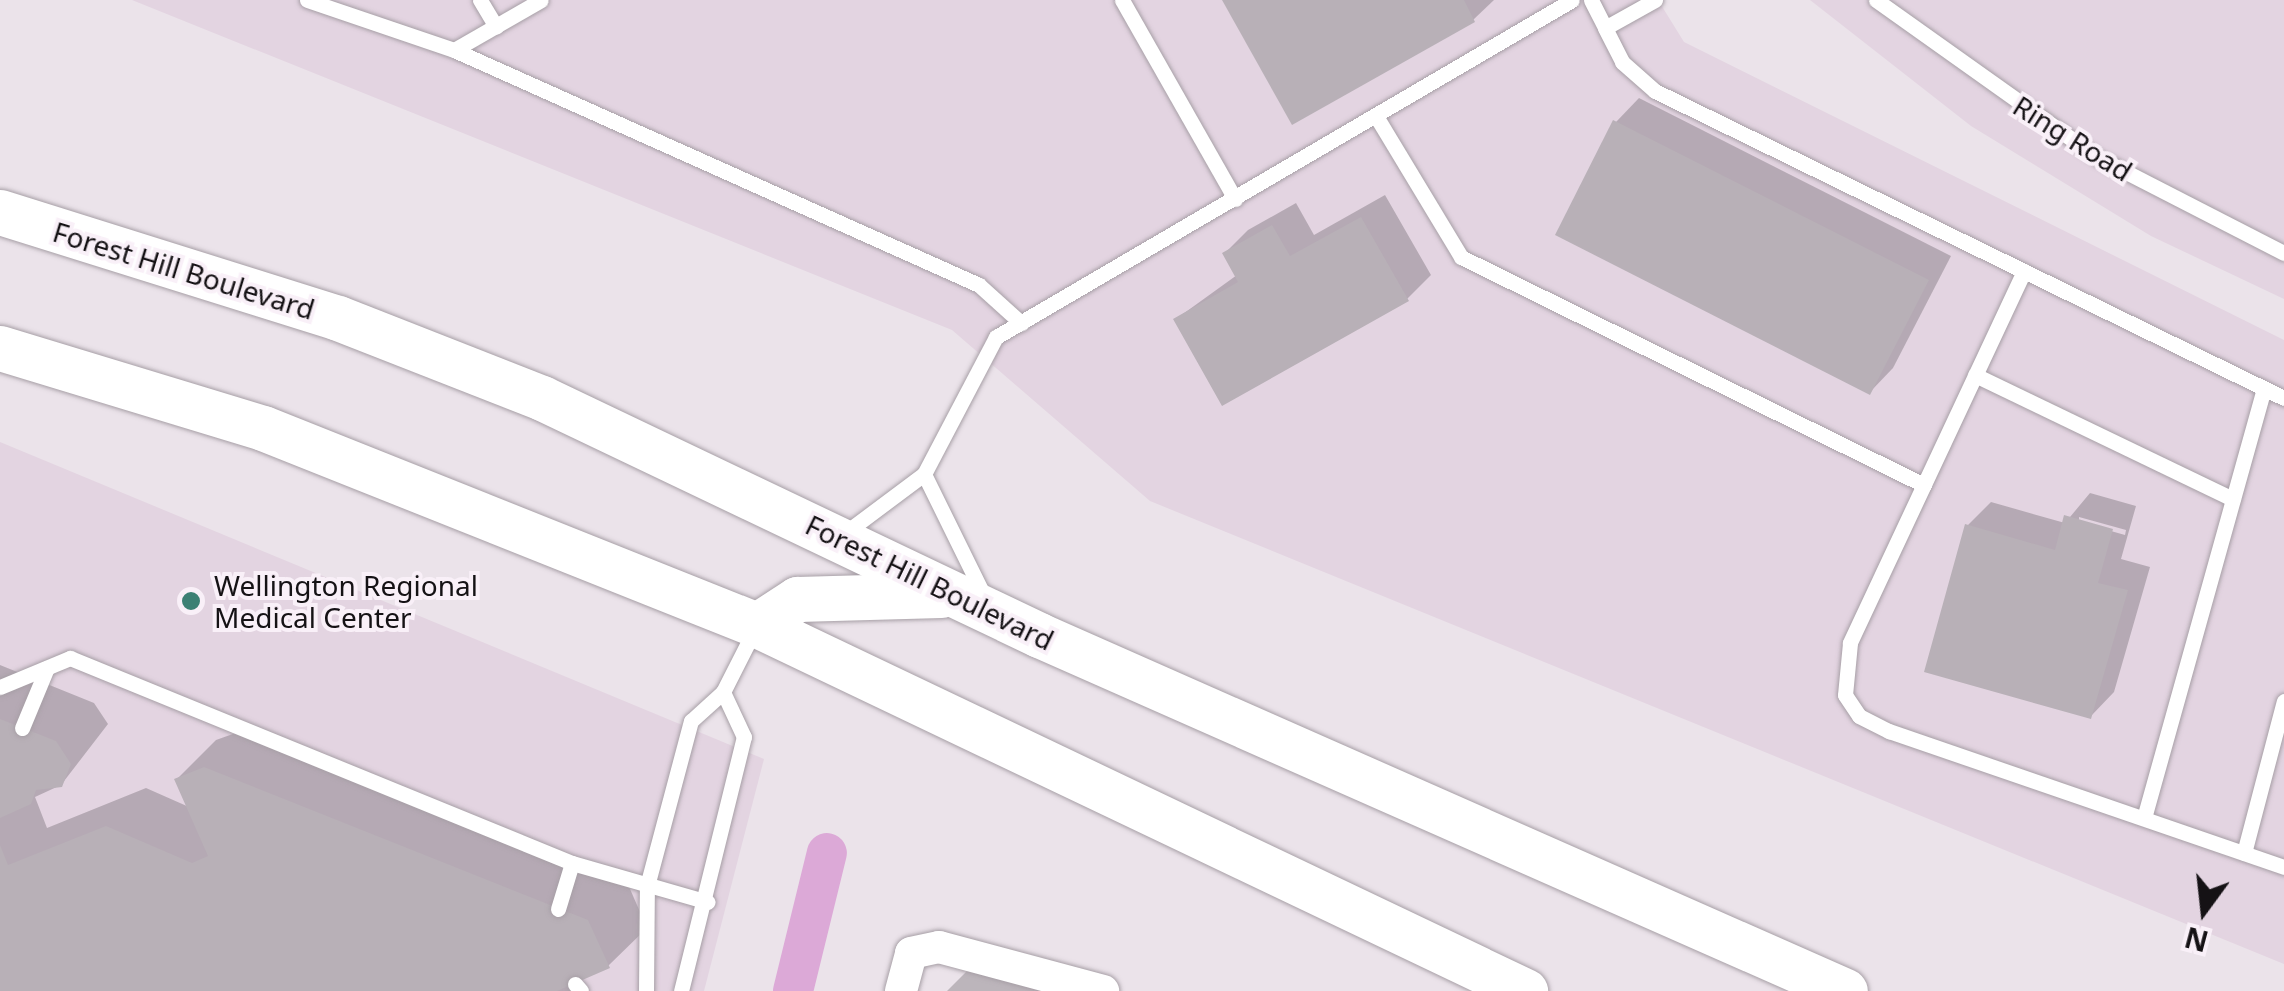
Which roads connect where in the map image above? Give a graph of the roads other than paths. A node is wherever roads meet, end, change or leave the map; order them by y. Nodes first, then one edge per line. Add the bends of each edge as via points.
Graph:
1 (480, 0) edge
2 (541, 0) edge
3 (1122, 0) edge
4 (1572, 0) edge
5 (1591, 0) edge
6 (1655, 0) edge
7 (1876, 0) edge
8 (314, 1) edge
9 (496, 28) junction
10 (1605, 28) junction
11 (454, 50) junction
12 (1376, 116) junction
13 (1235, 198) junction
14 (0, 212) edge
15 (2284, 253) edge
16 (2024, 271) junction
17 (1021, 323) junction
18 (0, 348) edge
19 (1975, 375) junction
20 (2264, 388) junction
21 (2284, 398) edge
22 (924, 474) junction
23 (1924, 485) junction
24 (2233, 499) junction
25 (840, 537) junction
26 (977, 605) junction
27 (757, 626) junction
28 (47, 668) junction
29 (0, 687) edge
30 (723, 692) junction
31 (2284, 702) edge
32 (22, 728) dead end
33 (2144, 818) junction
34 (2244, 852) junction
35 (572, 864) junction
36 (2284, 866) edge
37 (647, 886) junction
38 (708, 902) junction
39 (558, 908) dead end
40 (646, 991) edge
41 (682, 991) edge
42 (901, 991) edge
43 (1103, 991) edge
44 (1525, 991) edge
45 (1845, 991) edge

1 - 9 lane
2 - 9 lane
3 - 13 lane
4 - 12 lane
5 - 10 lane
6 - 10 lane
7 - 15 lane, Ring Road via 2096,157
8 - 11 lane
9 - 11 lane
10 - 16 lane via 1622,62 1656,90
11 - 17 lane via 980,285
12 - 13 lane
12 - 23 lane via 1461,256
13 - 17 lane
14 - 25 main road, Forest Hill Boulevard via 338,318 542,398
16 - 19 lane
16 - 20 lane
17 - 22 lane via 996,337
18 - 27 main road via 263,428
19 - 23 lane
19 - 24 lane
20 - 21 lane
20 - 24 lane
22 - 25 lane
22 - 26 lane
23 - 33 lane via 1843,668 1858,716
24 - 33 lane
25 - 26 main road, Forest Hill Boulevard
26 - 27 main road via 798,598
26 - 45 main road, Forest Hill Boulevard
27 - 30 lane
27 - 44 main road
28 - 29 lane
28 - 32 lane
28 - 35 lane via 70,658
30 - 37 lane via 692,721
30 - 38 lane via 744,738
31 - 34 lane
33 - 34 lane
34 - 36 lane
35 - 37 lane
35 - 39 lane
37 - 38 lane
37 - 40 lane
38 - 41 lane
42 - 43 street via 911,953 940,946

